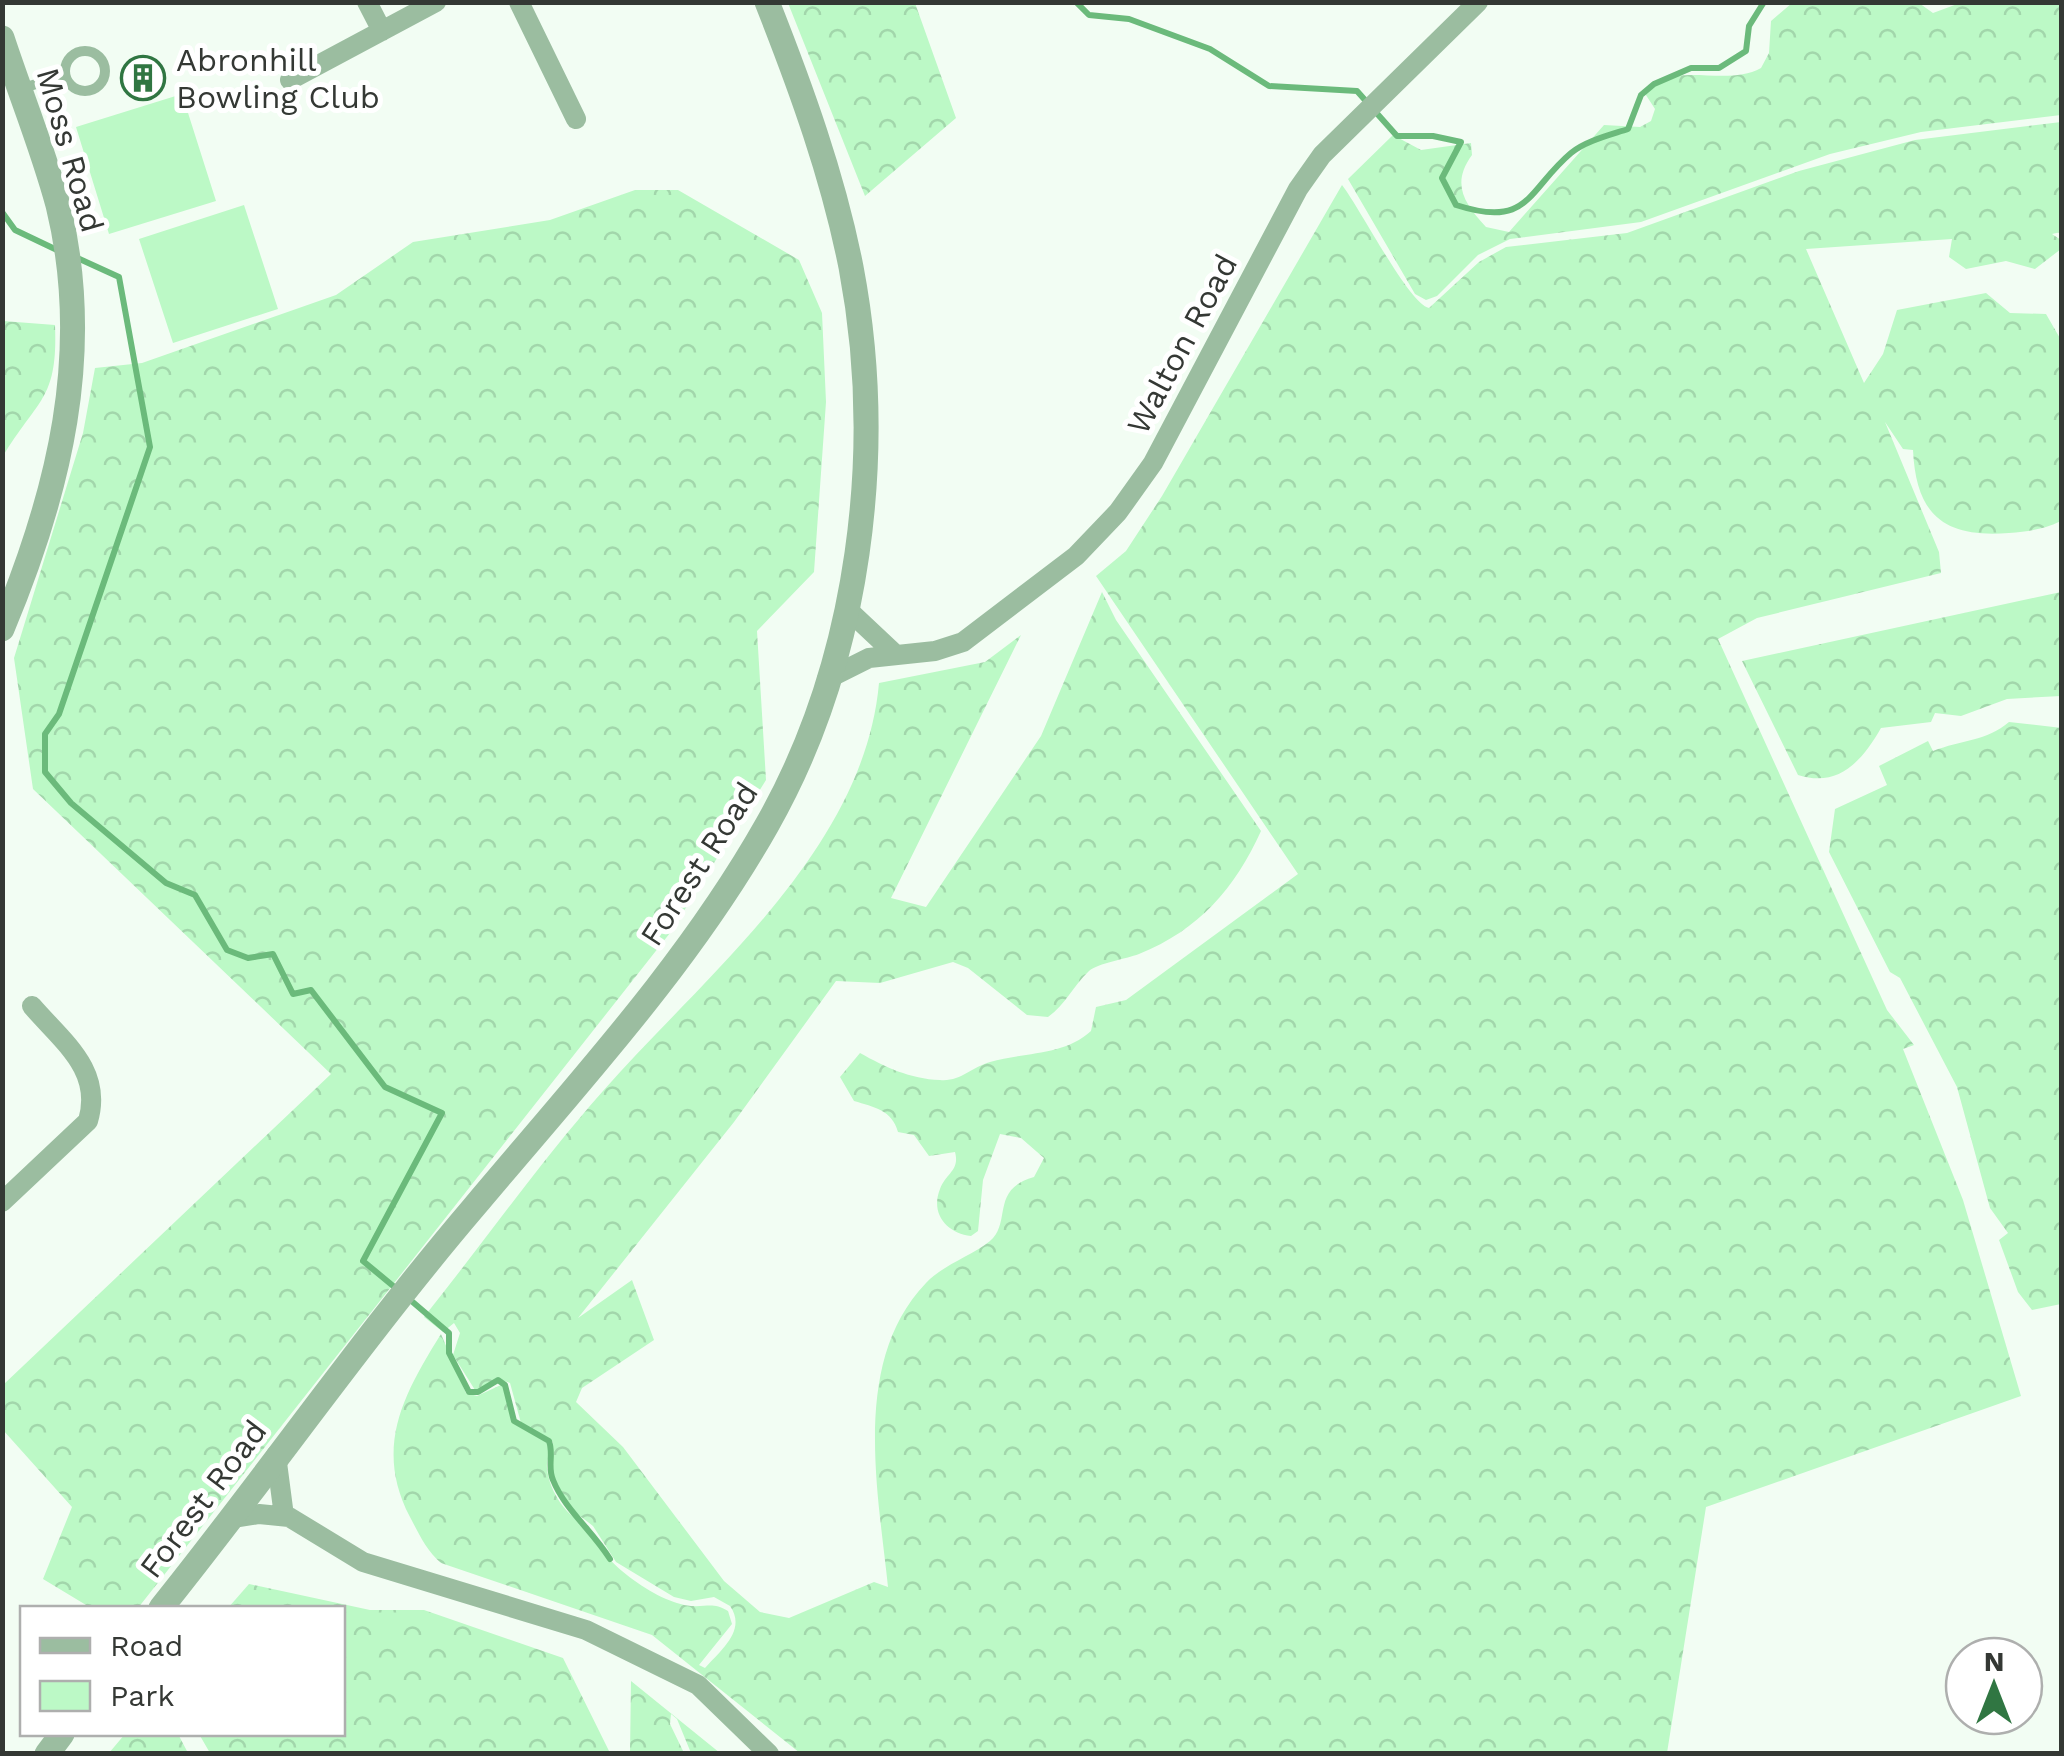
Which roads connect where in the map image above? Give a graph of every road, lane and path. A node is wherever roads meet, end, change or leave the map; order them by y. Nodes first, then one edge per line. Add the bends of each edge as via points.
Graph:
1 (368, 2) edge
2 (436, 2) edge
3 (518, 2) edge
4 (767, 2) edge
5 (1478, 2) edge
6 (382, 31) junction
7 (2, 38) edge
8 (65, 75) dead end
9 (290, 80) dead end
10 (19, 89) junction
11 (576, 120) dead end
12 (8, 602) edge
13 (846, 608) junction
14 (2, 629) edge
15 (895, 654) junction
16 (827, 679) junction
17 (32, 1006) dead end
18 (2, 1202) edge
19 (276, 1455) junction
20 (284, 1516) junction
21 (234, 1518) junction
22 (163, 1606) edge
23 (769, 1754) edge

1 - 6 street
2 - 6 street
3 - 11 street
4 - 13 street, Forest Road via 817,135 857,304 865,439
5 - 15 street, Walton Road via 1322,155 1298,188 1153,464 1118,512 1076,556 963,642
6 - 9 street
7 - 10 street, Moss Road
8 - 10 lane
10 - 12 street, Moss Road via 58,204 75,316 66,426
12 - 14 street, Moss Road
13 - 15 street
13 - 16 street, Forest Road
15 - 16 street, Walton Road via 858,661
16 - 19 street, Forest Road via 770,820 678,960
17 - 18 street via 86,1068 92,1107 88,1121
19 - 20 street
19 - 21 street, Forest Road
20 - 21 street
20 - 23 street via 363,1562 586,1630 698,1685
21 - 22 street, Forest Road

